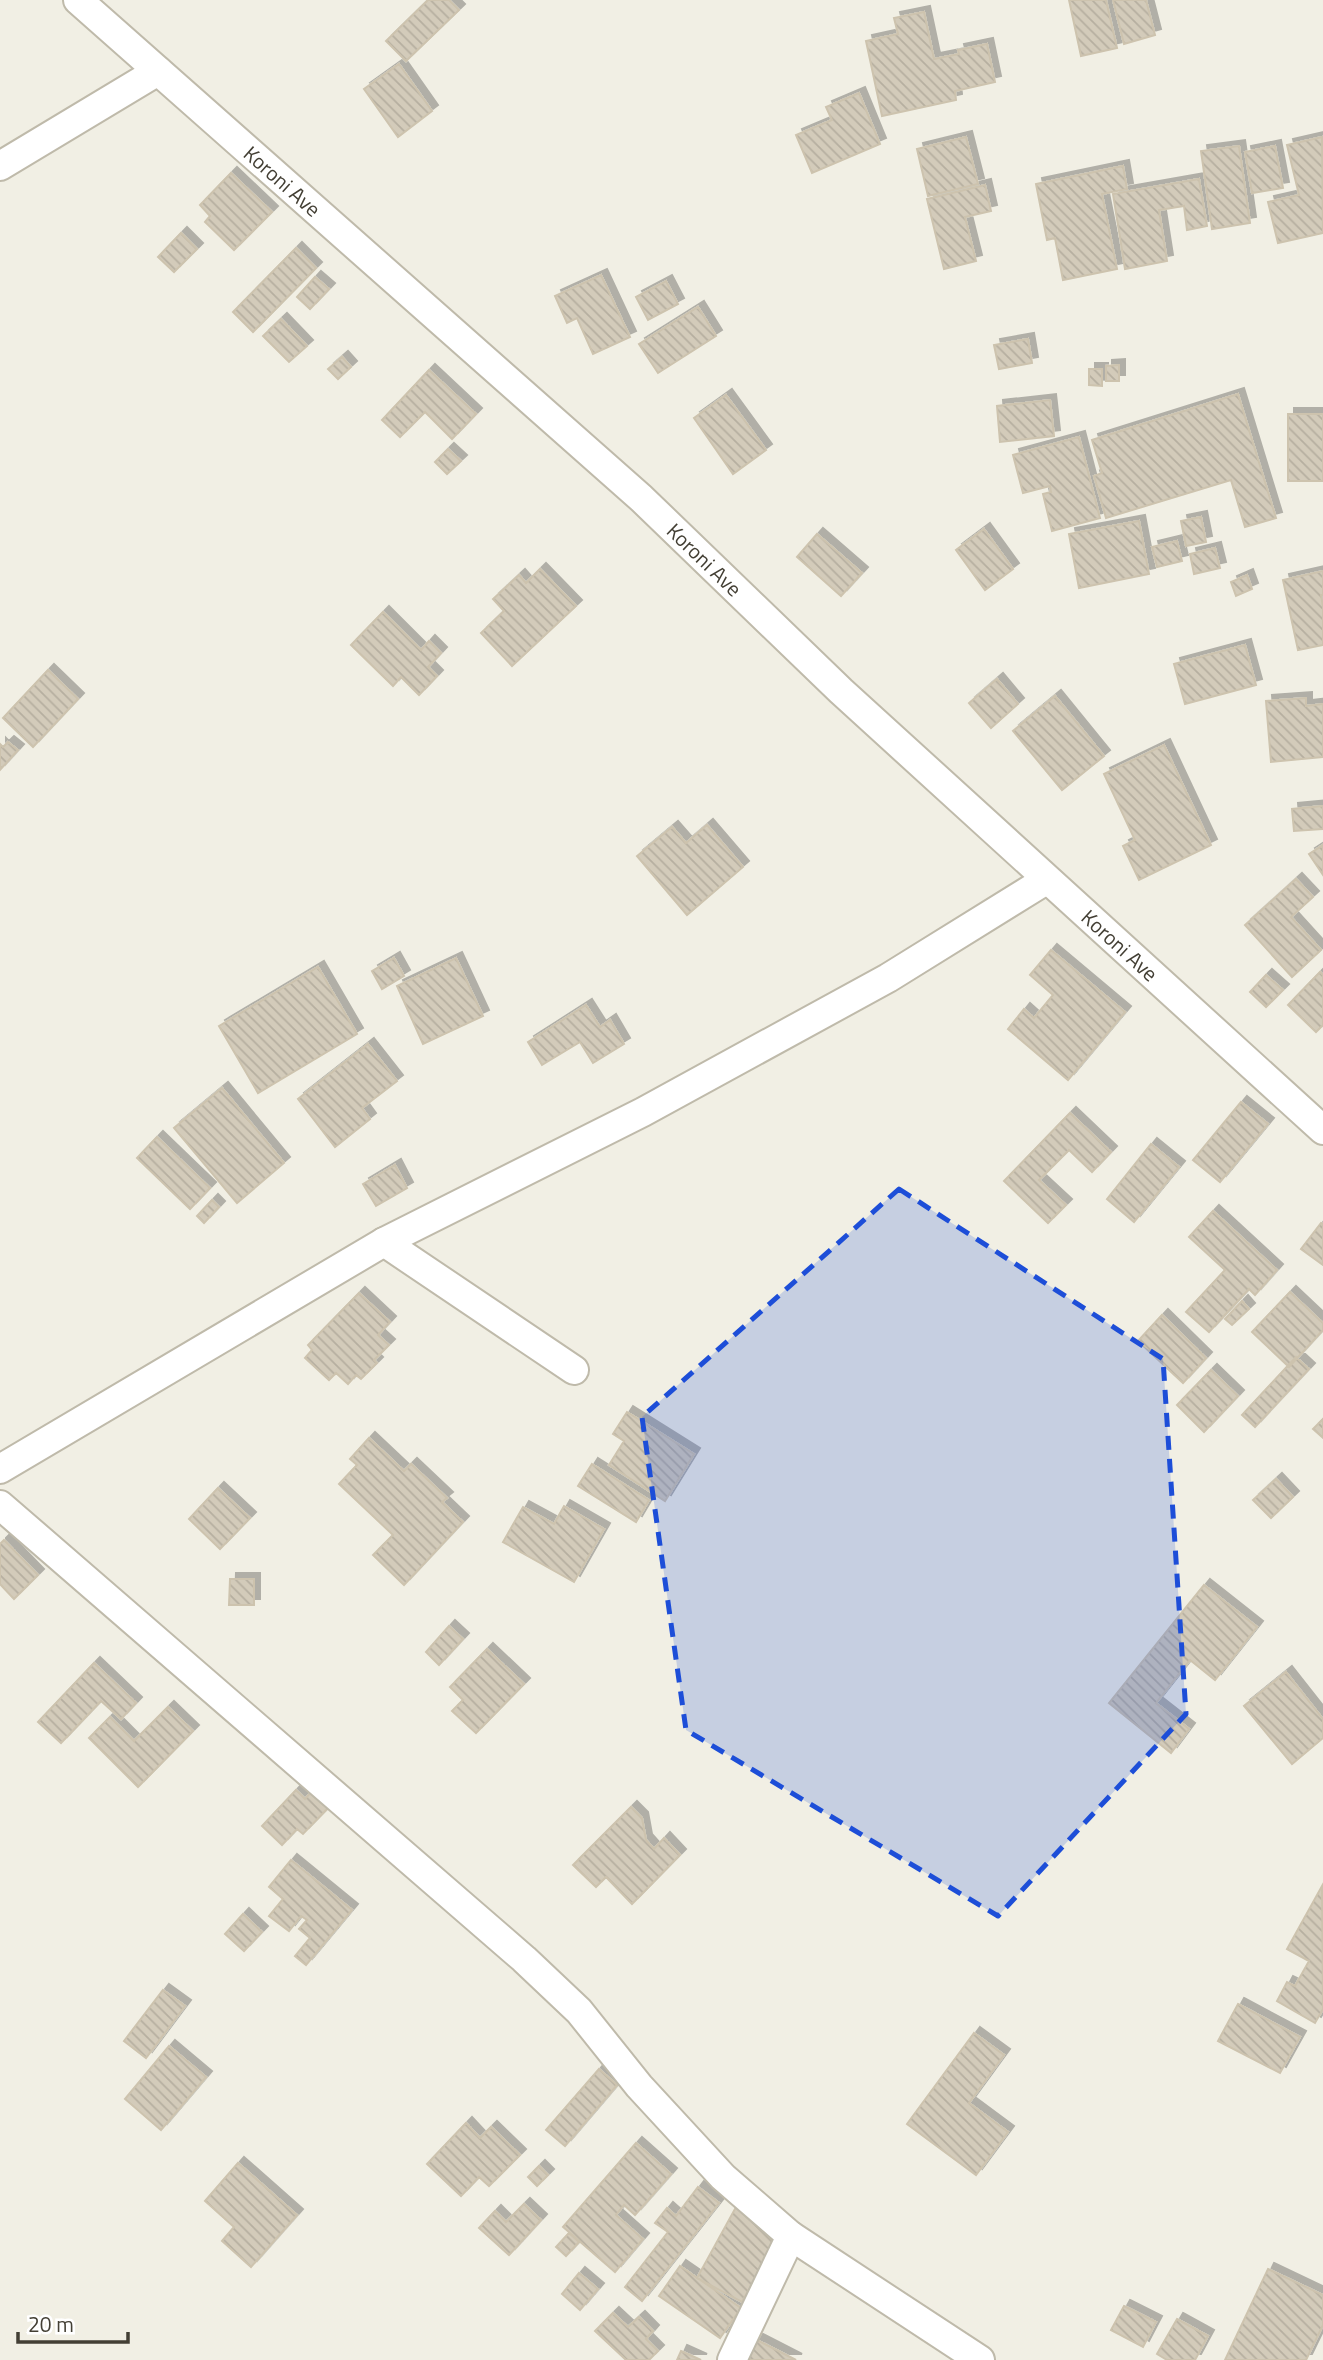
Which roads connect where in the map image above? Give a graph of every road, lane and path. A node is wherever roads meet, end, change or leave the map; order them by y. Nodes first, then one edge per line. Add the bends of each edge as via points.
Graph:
1 (78, 0) edge
2 (158, 71) junction
3 (0, 166) edge
4 (1046, 880) junction
5 (1323, 1130) edge
6 (384, 1242) junction
7 (574, 1370) dead end
8 (0, 1469) edge
9 (0, 1505) edge
10 (791, 2236) junction
11 (732, 2360) edge
12 (980, 2360) edge

1 - 2 street, Koroni Ave
2 - 3 street
2 - 4 street, Koroni Ave via 641,498
4 - 5 street, Koroni Ave
4 - 6 street via 888,978 643,1112
6 - 7 street
6 - 8 street
9 - 10 street via 524,1959 579,2011 639,2087 723,2178
10 - 11 street
10 - 12 street

